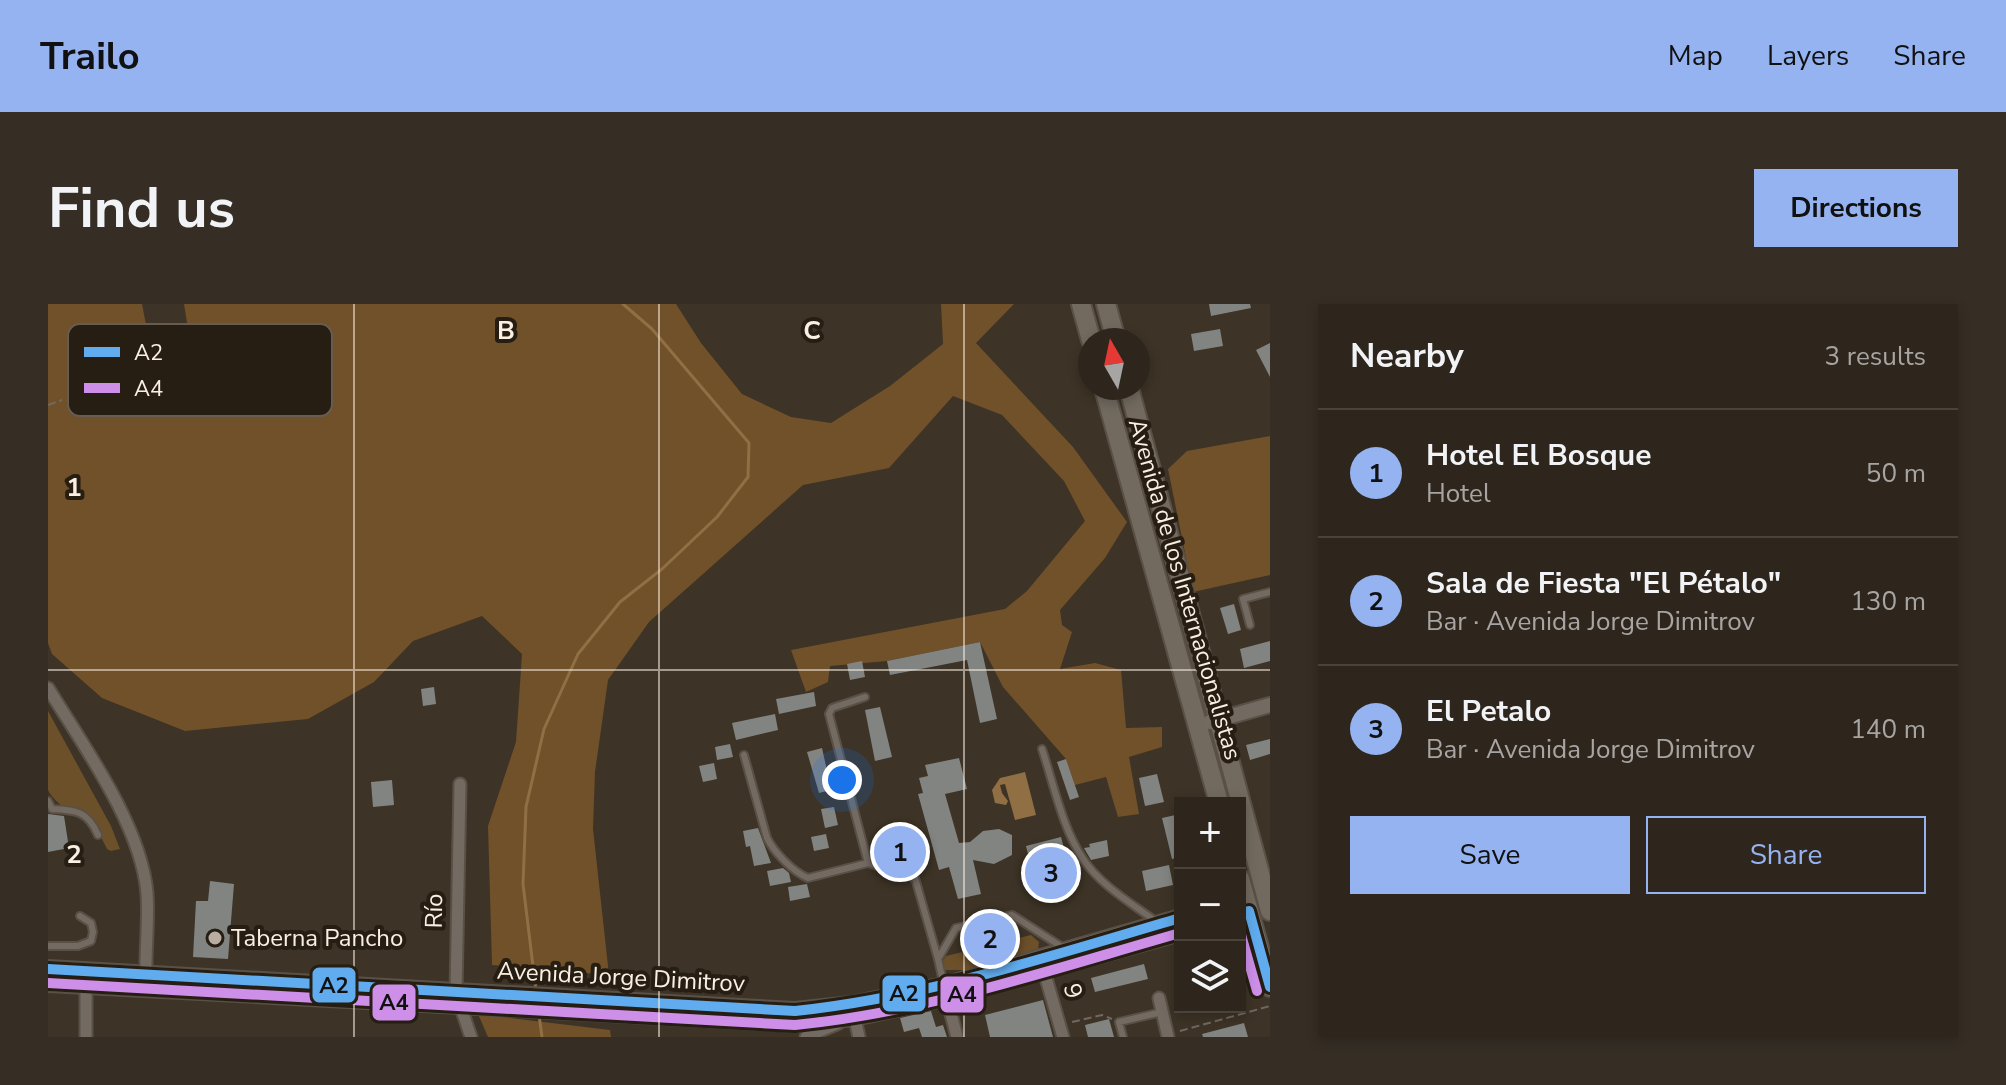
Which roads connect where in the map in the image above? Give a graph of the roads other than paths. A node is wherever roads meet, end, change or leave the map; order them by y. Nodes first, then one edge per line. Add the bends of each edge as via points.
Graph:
1 (1081, 304) edge
2 (1106, 304) edge
3 (1088, 328) edge
4 (1113, 328) edge
5 (1107, 400) edge
6 (1132, 400) edge
7 (1270, 592) edge
8 (1250, 625) dead end
9 (48, 688) edge
10 (865, 697) dead end
11 (1270, 705) edge
12 (1220, 719) junction
13 (1198, 725) junction
14 (1042, 749) dead end
15 (744, 755) dead end
16 (460, 784) dead end
17 (1217, 797) edge
18 (48, 801) edge
19 (50, 810) edge
20 (98, 835) dead end
21 (868, 863) junction
22 (1246, 906) edge
23 (1269, 906) edge
24 (1246, 912) edge
25 (80, 916) dead end
26 (1174, 920) edge
27 (1160, 924) junction
28 (1174, 933) edge
29 (48, 946) edge
30 (1067, 951) junction
31 (938, 959) junction
32 (1042, 964) junction
33 (48, 969) edge
34 (86, 978) junction
35 (146, 982) junction
36 (48, 983) edge
37 (1270, 987) edge
38 (945, 992) junction
39 (1159, 998) dead end
40 (458, 999) junction
41 (853, 1011) junction
42 (1162, 1012) junction
43 (1061, 1031) edge
44 (1168, 1036) edge
45 (86, 1037) edge
46 (471, 1037) edge
47 (806, 1037) edge
48 (859, 1037) edge
49 (957, 1037) edge
50 (1123, 1037) edge

1 - 3 highway
2 - 4 highway
5 - 13 highway, Avenida de los Internacionalistas
6 - 12 highway, Avenida de los Internacionalistas
7 - 8 lane via 1243,599
9 - 35 street via 135,842 147,892
10 - 21 lane via 832,708 829,714
11 - 12 street
12 - 13 street
12 - 23 highway, Avenida de los Internacionalistas
13 - 17 highway, Avenida de los Internacionalistas
14 - 27 lane via 1069,832 1084,860
15 - 21 lane via 769,843 800,875 817,877
16 - 40 street, Río
18 - 19 lane
19 - 20 lane via 77,810
21 - 31 lane via 915,878
22 - 23 main road
24 - 37 highway
25 - 29 lane via 91,923 88,943
26 - 27 main road, Avenida Jorge Dimitrov
27 - 30 main road, Avenida Jorge Dimitrov
28 - 32 main road, Avenida Jorge Dimitrov
30 - 31 lane via 1012,915 956,928
30 - 32 main road, Avenida Jorge Dimitrov
31 - 38 lane
32 - 38 main road, Avenida Jorge Dimitrov
32 - 43 street, 9
33 - 34 main road, Avenida Jorge Dimitrov
34 - 35 main road, Avenida Jorge Dimitrov
34 - 36 main road, Avenida Jorge Dimitrov
34 - 45 street
35 - 40 main road, Avenida Jorge Dimitrov
38 - 41 main road, Avenida Jorge Dimitrov
38 - 49 street
39 - 42 street
40 - 41 main road, Avenida Jorge Dimitrov via 798,1023
40 - 46 street, Río
41 - 47 street
41 - 48 street
42 - 44 street
42 - 50 lane via 1119,1022

